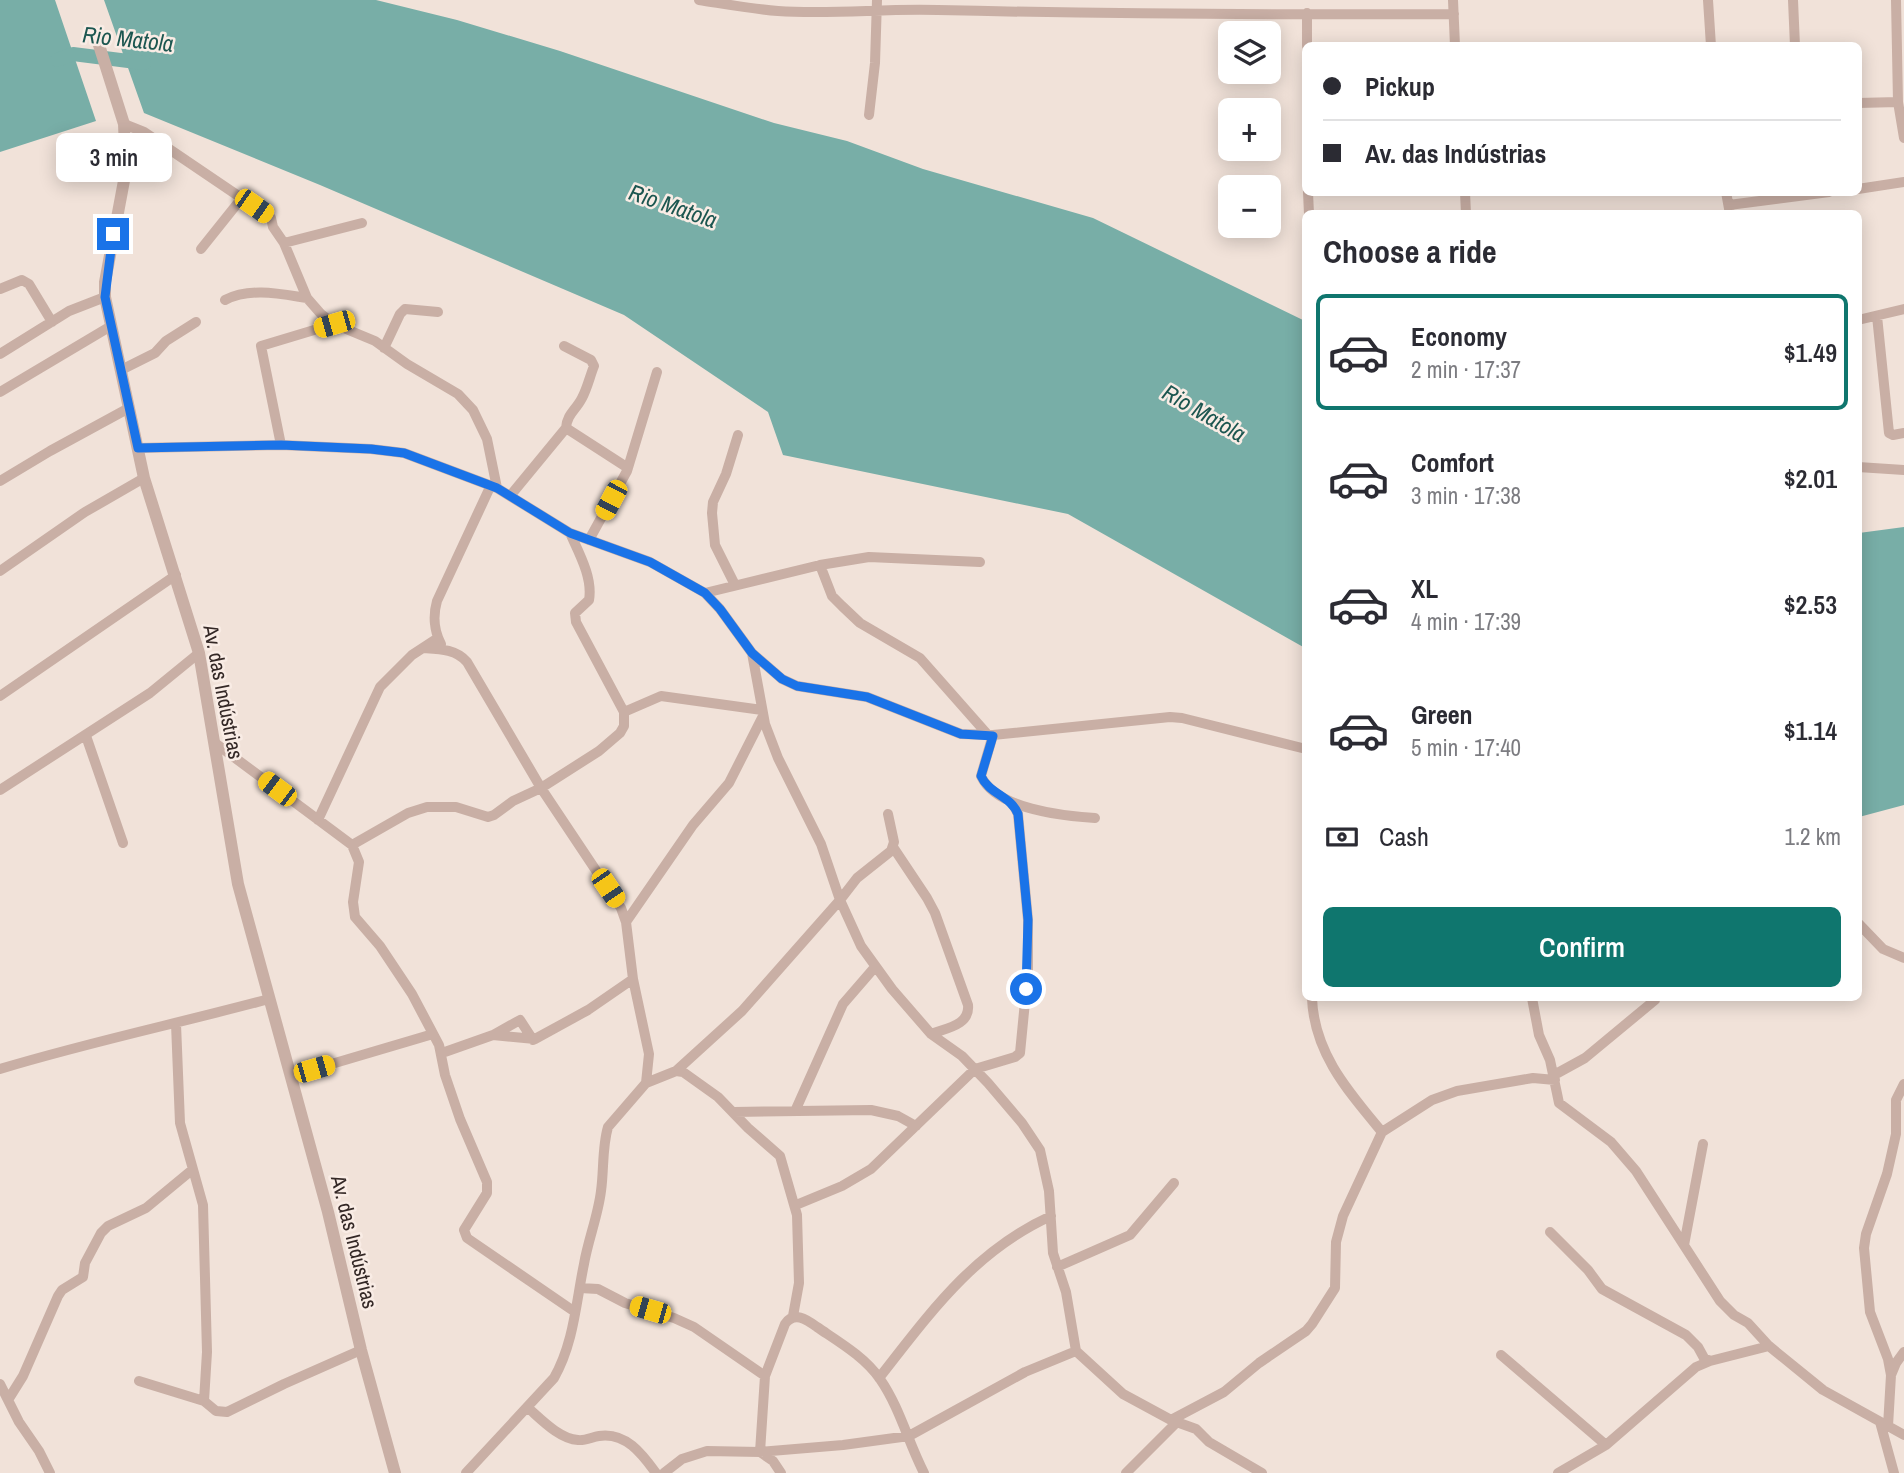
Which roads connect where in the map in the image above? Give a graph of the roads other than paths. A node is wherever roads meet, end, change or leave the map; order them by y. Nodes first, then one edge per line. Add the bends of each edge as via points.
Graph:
1 (699, 0) edge
2 (877, 0) edge
3 (1453, 0) edge
4 (1708, 0) edge
5 (1793, 0) edge
6 (1896, 0) edge
7 (876, 12) junction
8 (1307, 13) junction
9 (1454, 14) junction
10 (1307, 42) edge
11 (1455, 42) edge
12 (1711, 42) edge
13 (1795, 42) edge
14 (99, 45) dead end
15 (1898, 102) junction
16 (1862, 103) edge
17 (869, 116) dead end
18 (124, 124) junction
19 (1904, 138) edge
20 (1904, 182) edge
21 (1862, 188) edge
22 (1805, 196) edge
23 (241, 199) junction
24 (1729, 209) edge
25 (362, 223) dead end
26 (284, 243) junction
27 (201, 248) dead end
28 (0, 289) edge
29 (105, 297) junction
30 (307, 298) junction
31 (225, 300) dead end
32 (1904, 309) edge
33 (438, 312) dead end
34 (1877, 316) junction
35 (1862, 319) edge
36 (52, 322) junction
37 (196, 322) dead end
38 (334, 324) junction
39 (111, 326) junction
40 (564, 346) dead end
41 (384, 348) junction
42 (0, 354) edge
43 (121, 370) junction
44 (657, 372) dead end
45 (0, 393) edge
46 (129, 408) junction
47 (566, 428) junction
48 (1904, 433) edge
49 (738, 435) dead end
50 (281, 445) junction
51 (138, 448) junction
52 (1862, 467) edge
53 (628, 468) junction
54 (1904, 470) edge
55 (144, 478) junction
56 (0, 481) edge
57 (494, 487) junction
58 (510, 496) junction
59 (570, 533) junction
60 (589, 540) junction
61 (980, 562) dead end
62 (820, 565) junction
63 (0, 571) edge
64 (176, 575) junction
65 (735, 585) junction
66 (705, 593) junction
67 (438, 638) junction
68 (423, 648) junction
69 (446, 650) junction
70 (199, 653) junction
71 (752, 653) junction
72 (0, 696) edge
73 (624, 712) junction
74 (763, 713) junction
75 (990, 735) junction
76 (86, 736) junction
77 (215, 743) junction
78 (1302, 748) edge
79 (541, 788) junction
80 (0, 790) edge
81 (1012, 802) junction
82 (888, 814) dead end
83 (1095, 818) dead end
84 (318, 820) junction
85 (123, 843) dead end
86 (352, 845) junction
87 (893, 847) junction
88 (841, 900) junction
89 (626, 922) junction
90 (1862, 927) edge
91 (1904, 958) edge
92 (875, 967) junction
93 (633, 979) junction
94 (270, 999) junction
95 (1312, 1001) edge
96 (1532, 1001) edge
97 (1654, 1001) edge
98 (176, 1024) junction
99 (433, 1034) junction
100 (932, 1034) junction
101 (493, 1035) junction
102 (533, 1040) junction
103 (442, 1053) junction
104 (0, 1069) edge
105 (975, 1069) junction
106 (676, 1071) junction
107 (291, 1076) junction
108 (1554, 1077) junction
109 (646, 1083) junction
110 (1904, 1084) edge
111 (796, 1110) junction
112 (734, 1112) junction
113 (916, 1126) junction
114 (1382, 1132) junction
115 (1703, 1144) dead end
116 (191, 1170) junction
117 (1174, 1183) dead end
118 (796, 1205) junction
119 (1051, 1216) junction
120 (1550, 1232) dead end
121 (1684, 1245) junction
122 (1057, 1267) junction
123 (580, 1288) junction
124 (575, 1312) junction
125 (793, 1316) junction
126 (1769, 1346) junction
127 (361, 1350) junction
128 (1076, 1351) junction
129 (1904, 1352) edge
130 (1501, 1354) dead end
131 (1710, 1361) junction
132 (765, 1376) junction
133 (1891, 1376) junction
134 (879, 1378) junction
135 (139, 1381) dead end
136 (0, 1384) edge
137 (204, 1401) junction
138 (6, 1404) edge
139 (527, 1407) junction
140 (1174, 1421) junction
141 (1884, 1424) junction
142 (1904, 1435) edge
143 (909, 1436) junction
144 (1606, 1444) junction
145 (760, 1452) junction
146 (50, 1473) edge
147 (395, 1473) edge
148 (467, 1473) edge
149 (656, 1473) edge
150 (664, 1473) edge
151 (780, 1473) edge
152 (924, 1473) edge
153 (1126, 1473) edge
154 (1262, 1473) edge
155 (1558, 1473) edge
156 (1894, 1473) edge

1 - 7 street via 778,11
2 - 7 street
3 - 9 street
4 - 12 street
5 - 13 street
6 - 15 street
7 - 8 street
7 - 17 street
8 - 9 street
8 - 10 street
9 - 11 street
14 - 18 street, Av. das Indústrias
15 - 16 street
15 - 19 street
18 - 23 street via 144,132
18 - 29 street, Av. das Indústrias via 126,170
20 - 21 street
22 - 24 street
23 - 26 street via 271,218
23 - 27 street
25 - 26 street
26 - 30 street
28 - 36 street via 22,280 29,284
29 - 36 street
29 - 39 street, Av. das Indústrias
30 - 31 street via 272,292
30 - 38 street
32 - 34 street
33 - 41 street via 405,309
34 - 35 street
34 - 48 street via 1889,433
36 - 42 street
37 - 43 street via 155,353
38 - 41 street
38 - 50 street via 261,346
39 - 43 street, Av. das Indústrias
39 - 45 street
40 - 47 street via 594,366
41 - 57 street via 458,394 473,410 487,439
43 - 46 street, Av. das Indústrias
44 - 53 street
46 - 51 street, Av. das Indústrias
46 - 56 street
47 - 53 street
47 - 58 street
49 - 65 street via 712,513 715,545
50 - 51 street
50 - 57 street via 404,453
51 - 55 street, Av. das Indústrias
52 - 54 street
53 - 60 street
55 - 63 street
55 - 64 street, Av. das Indústrias
57 - 58 street
57 - 67 street via 437,601
58 - 59 street
59 - 60 street
59 - 73 street via 587,572 590,592 589,600 575,613 576,622
60 - 66 street via 650,562
61 - 62 street via 877,556
62 - 65 street
62 - 75 street via 832,596 860,623 920,658
64 - 70 street, Av. das Indústrias
64 - 72 street
65 - 66 street
66 - 71 street
67 - 68 street
67 - 69 street
68 - 69 street
68 - 84 street via 376,693
69 - 79 street via 467,662
70 - 76 street
70 - 77 street, Av. das Indústrias
71 - 74 street
71 - 75 street via 797,686 867,697 961,734
73 - 74 street via 659,696
73 - 79 street via 620,733
74 - 88 street
74 - 89 street via 729,783 693,825
75 - 78 street via 1170,717
75 - 81 street via 981,776
76 - 80 street
76 - 85 street
77 - 84 street
77 - 94 street, Av. das Indústrias via 238,884
79 - 86 street via 491,816 456,807 427,807
79 - 89 street
81 - 83 street via 1050,813
81 - 105 street via 1018,814 1028,920 1021,1048 1016,1057
82 - 87 street
84 - 86 street
86 - 99 street via 359,862 352,902 355,918 380,946
87 - 88 street via 857,877
87 - 100 street via 928,898 968,1005 963,1021
88 - 92 street
88 - 106 street via 742,1011
89 - 93 street
90 - 91 street via 1883,949
92 - 100 street
92 - 111 street via 843,1004
93 - 102 street
93 - 109 street via 649,1054
94 - 98 street
94 - 107 street, Av. das Indústrias
95 - 114 street via 1321,1045 1331,1065
96 - 108 street
97 - 108 street via 1586,1058
98 - 104 street
98 - 116 street via 177,1102
99 - 103 street
99 - 107 street
100 - 105 street
101 - 102 street
101 - 102 street via 520,1020
101 - 103 street
103 - 124 street via 445,1075 488,1188 464,1230 467,1238
105 - 113 street
105 - 119 street via 1040,1150
106 - 109 street
106 - 112 street via 695,1080
107 - 127 street, Av. das Indústrias
108 - 114 street via 1457,1091 1432,1100
108 - 121 street via 1559,1103 1615,1147
109 - 123 street via 608,1128 599,1206
110 - 133 street via 1896,1100 1896,1134 1887,1174 1864,1248 1870,1312
111 - 112 street
111 - 113 street via 887,1112
112 - 118 street via 780,1156
113 - 118 street via 871,1169
114 - 140 street via 1343,1216 1336,1242 1335,1286 1317,1318 1224,1392
115 - 121 street
116 - 137 street via 203,1205
116 - 138 street via 146,1208 101,1233 85,1263 83,1278 58,1296
117 - 122 street via 1126,1238
118 - 125 street via 799,1283
119 - 122 street
119 - 134 street via 1000,1244 963,1275
120 - 131 street via 1602,1289 1686,1335
121 - 126 street via 1720,1301
122 - 128 street
123 - 124 street
123 - 132 street via 598,1289 694,1327
124 - 139 street via 561,1366
125 - 132 street via 785,1324
125 - 134 street via 812,1323 847,1348
126 - 131 street
126 - 141 street via 1823,1390
127 - 137 street via 227,1412
127 - 147 street, Av. das Indústrias
128 - 140 street via 1123,1394
128 - 143 street via 1025,1372
129 - 133 street
130 - 144 street
131 - 144 street via 1683,1377
132 - 145 street
133 - 141 street
134 - 143 street
135 - 137 street
136 - 138 street
138 - 146 street
139 - 148 street
139 - 149 street via 569,1438 621,1437
140 - 153 street
140 - 154 street via 1196,1429 1209,1442
141 - 142 street
141 - 156 street
143 - 145 street
143 - 152 street
144 - 155 street
145 - 150 street via 707,1451 682,1459
145 - 151 street via 774,1461

